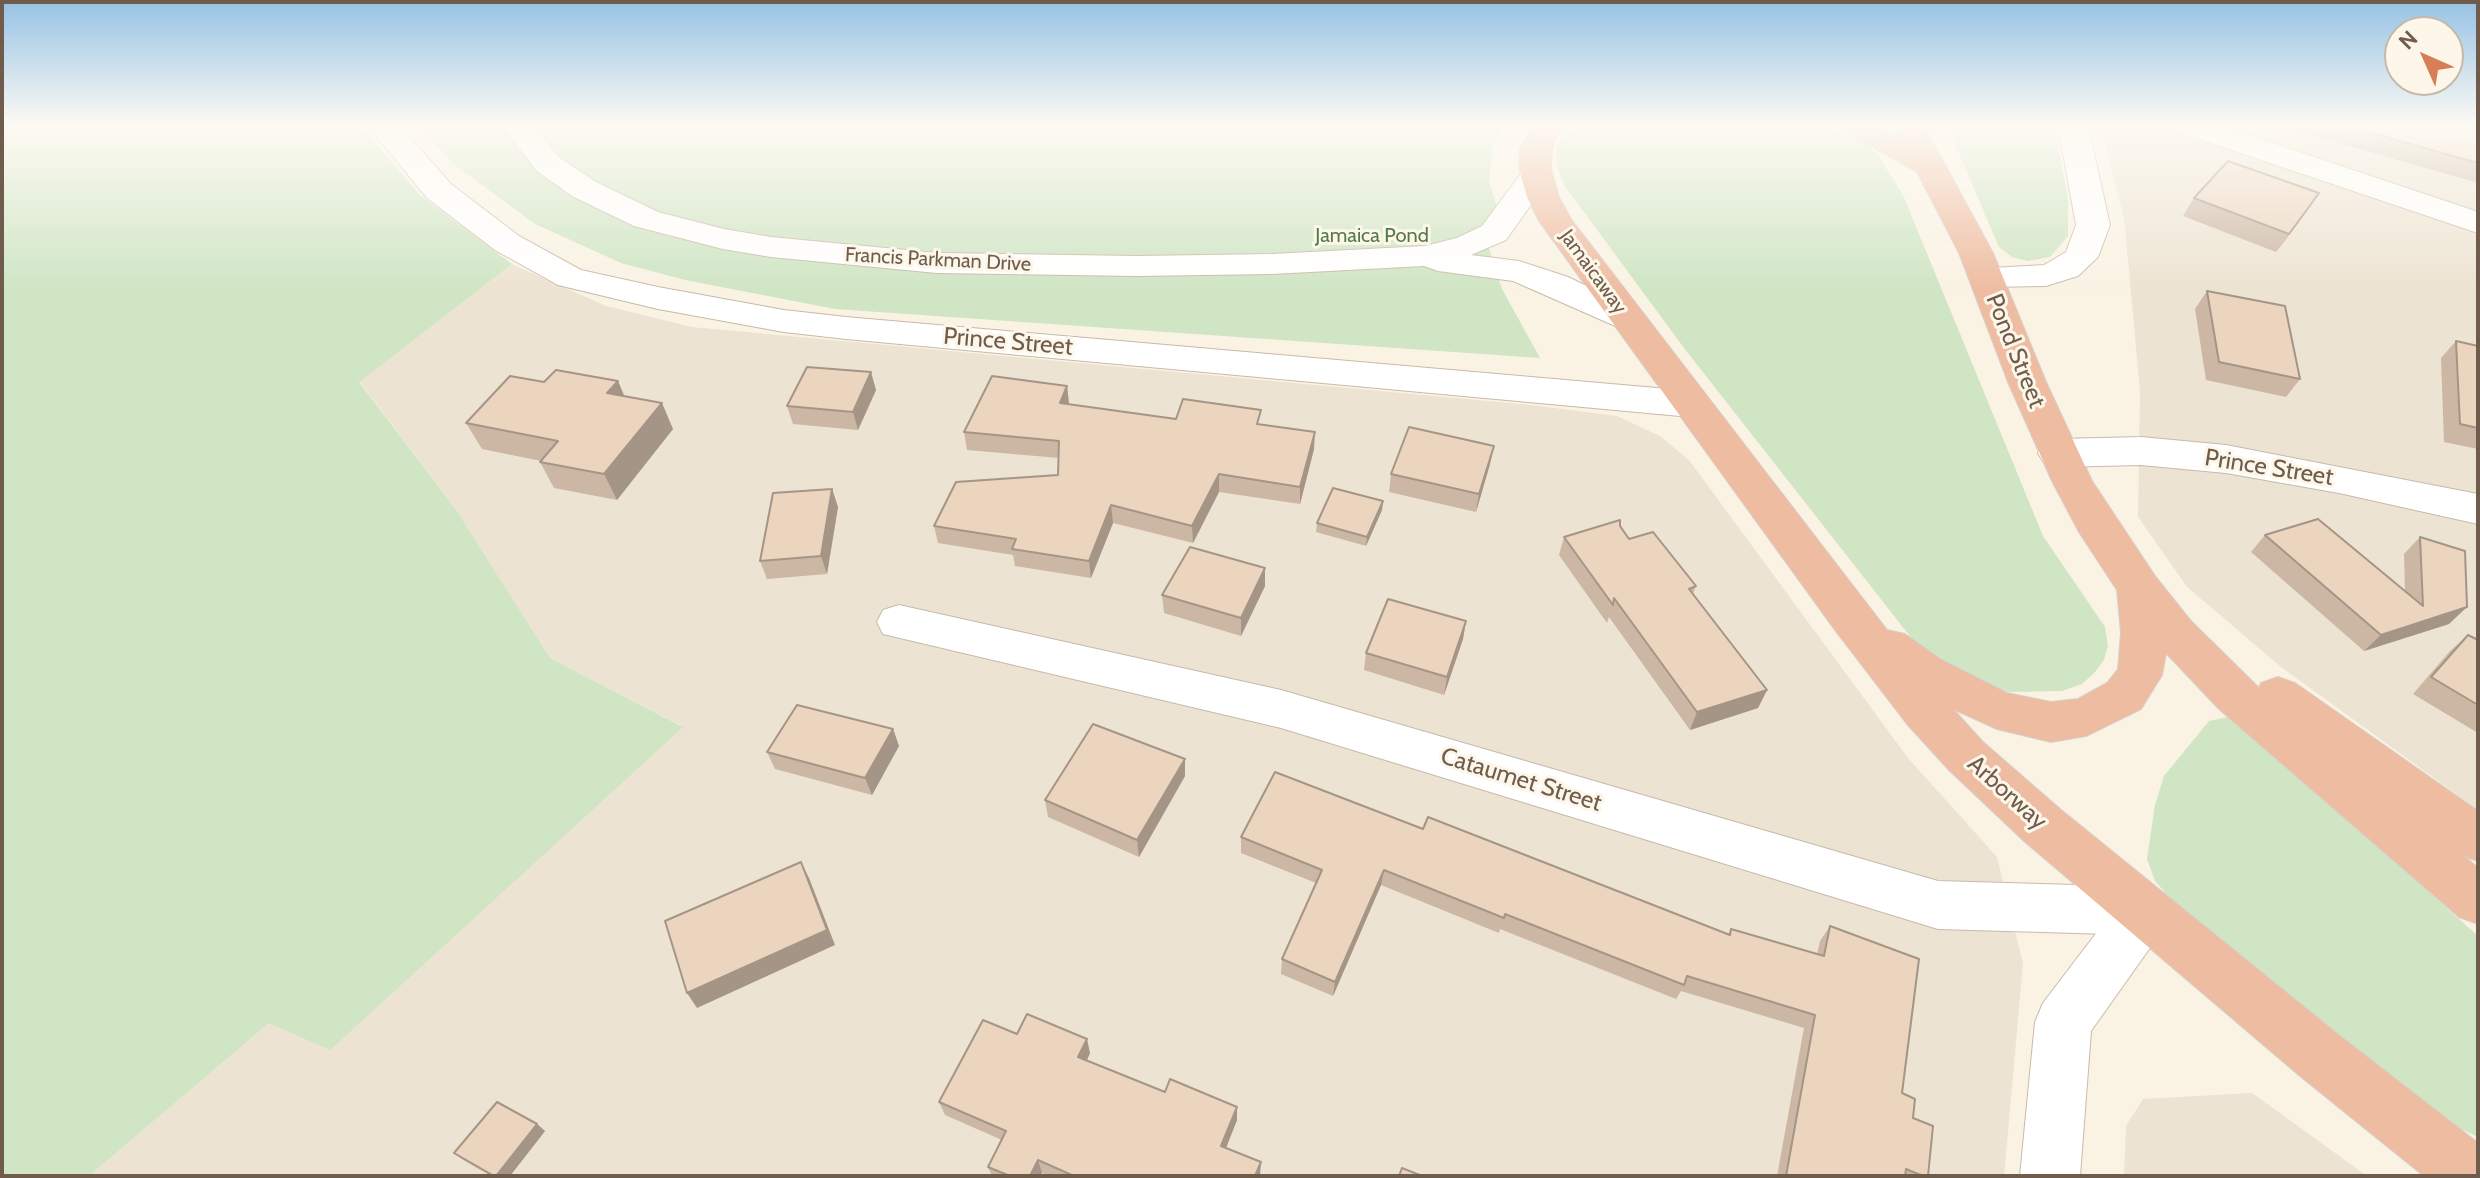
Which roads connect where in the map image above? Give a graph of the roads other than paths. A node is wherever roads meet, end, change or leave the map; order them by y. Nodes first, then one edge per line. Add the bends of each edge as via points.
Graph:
1 (430, 181) edge
2 (572, 181) edge
3 (1532, 181) edge
4 (1538, 181) edge
5 (1938, 181) edge
6 (2084, 181) edge
7 (2354, 181) edge
8 (2478, 223) edge
9 (1395, 259) junction
10 (1986, 276) junction
11 (1629, 321) junction
12 (1691, 404) junction
13 (2058, 453) junction
14 (2478, 509) edge
15 (2139, 588) junction
16 (1851, 618) junction
17 (899, 622) dead end
18 (2478, 839) edge
19 (2478, 900) edge
20 (2145, 911) junction
21 (2394, 1114) junction
22 (2478, 1173) edge
23 (2050, 1176) edge
24 (2472, 1176) edge

1 - 12 main road, Prince Street via 507,243 570,278 769,319
2 - 9 main road, Francis Parkman Drive via 614,205 683,229 771,247 907,261 1058,267
3 - 9 main road, Francis Parkman Drive via 1511,214 1485,239
4 - 11 highway, Jamaicaway via 1556,221
5 - 10 highway
6 - 10 main road, Pond Street via 2093,225 2081,257 2046,275
7 - 8 main road
9 - 11 main road, Francis Parkman Drive via 1519,271
10 - 13 highway, Pond Street
11 - 12 highway, Jamaicaway
12 - 16 highway, Arborway
13 - 14 main road, Prince Street via 2141,451 2226,459
13 - 15 highway, Pond Street
15 - 16 highway via 2143,660 2131,687 2113,704 2086,717 2051,722 2012,715 1964,695
15 - 18 highway via 2335,739
15 - 19 highway via 2236,696
16 - 20 highway, Arborway via 1966,756
17 - 20 main road, Cataumet Street via 1281,709 1938,905
20 - 21 highway, Arborway
20 - 23 main road via 2063,1022
21 - 22 highway, Arborway
21 - 24 highway, Arborway

